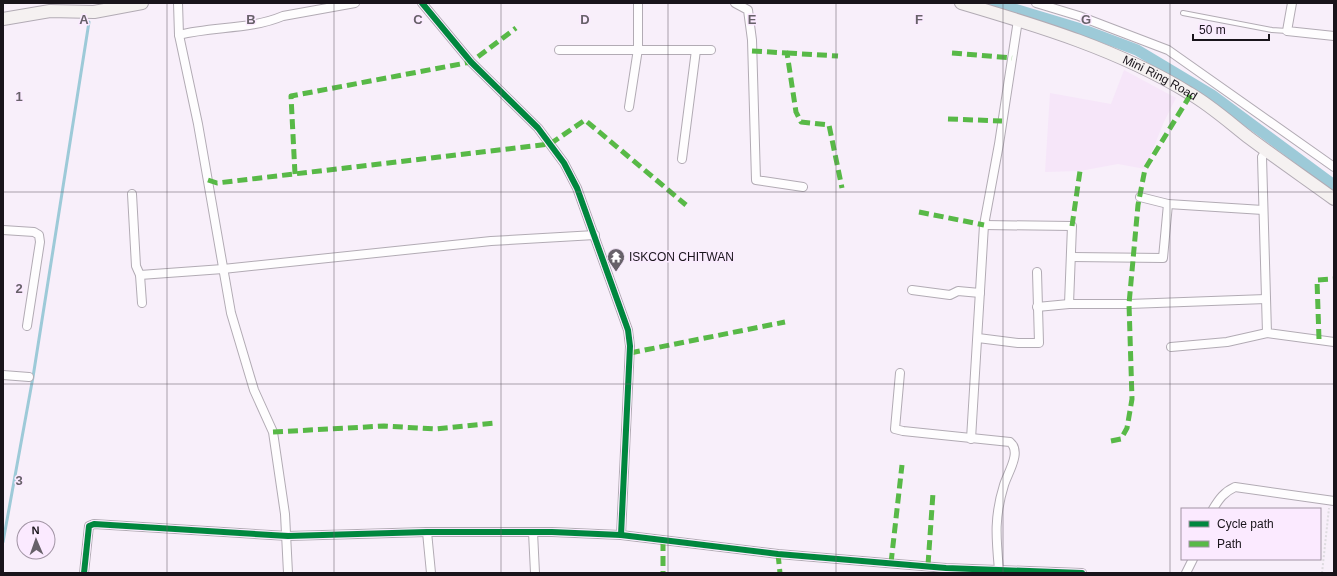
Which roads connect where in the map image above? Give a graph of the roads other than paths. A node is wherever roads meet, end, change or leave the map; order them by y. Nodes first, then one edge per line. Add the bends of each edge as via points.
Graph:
1 (142, 3) edge
2 (178, 3) edge
3 (355, 3) edge
4 (422, 3) edge
5 (638, 3) edge
6 (735, 3) edge
7 (961, 3) edge
8 (1036, 3) edge
9 (1292, 3) edge
10 (1183, 13) dead end
11 (3, 19) edge
12 (1018, 20) junction
13 (1287, 31) junction
14 (179, 36) junction
15 (1334, 36) edge
16 (638, 49) junction
17 (560, 50) dead end
18 (696, 50) junction
19 (711, 50) dead end
20 (629, 106) dead end
21 (1266, 151) junction
22 (682, 159) dead end
23 (1334, 167) edge
24 (804, 187) dead end
25 (132, 194) dead end
26 (1140, 197) dead end
27 (1334, 199) edge
28 (1168, 204) junction
29 (1263, 210) junction
30 (984, 224) junction
31 (3, 230) edge
32 (595, 235) junction
33 (1072, 257) junction
34 (223, 269) junction
35 (1037, 272) dead end
36 (140, 275) junction
37 (912, 290) dead end
38 (980, 293) junction
39 (1266, 299) junction
40 (142, 303) dead end
41 (1069, 304) junction
42 (1037, 307) junction
43 (27, 326) dead end
44 (1267, 333) junction
45 (978, 338) junction
46 (1334, 342) edge
47 (1171, 347) dead end
48 (900, 373) dead end
49 (3, 375) edge
50 (29, 376) dead end
51 (971, 439) junction
52 (1332, 501) edge
53 (1214, 508) edge
54 (427, 532) junction
55 (533, 532) junction
56 (621, 535) junction
57 (288, 536) junction
58 (1192, 560) edge
59 (999, 570) junction
60 (84, 573) edge
61 (288, 573) edge
62 (431, 573) edge
63 (536, 573) edge
64 (1082, 573) edge
65 (1186, 573) edge

1 - 11 main road via 94,12 50,11
2 - 14 street
3 - 14 street
4 - 32 street via 471,62 538,128 564,163 577,188
5 - 16 street
6 - 24 street via 748,10 752,40 756,180
7 - 12 main road, Mini Ring Road
8 - 23 street via 1168,50
9 - 13 street
10 - 13 lane
12 - 21 main road, Mini Ring Road via 1100,49 1152,72 1191,94
12 - 30 street
13 - 15 street
14 - 34 street via 198,124
16 - 17 street
16 - 18 street
16 - 20 street
18 - 19 street
18 - 22 street
21 - 27 main road, Mini Ring Road
21 - 29 street via 1262,157
25 - 36 street via 136,266
26 - 28 street
28 - 29 street
28 - 33 street via 1163,258
29 - 39 street
30 - 33 street via 1072,226
30 - 38 street
31 - 43 street via 34,232 40,242
32 - 34 street via 490,241
32 - 56 street via 628,330 630,346
33 - 41 street
34 - 36 street
34 - 57 street via 230,313 254,390 273,432
35 - 42 street
36 - 40 street
37 - 38 street via 950,295 958,291
38 - 45 street
39 - 41 street
39 - 44 street
41 - 42 street
42 - 45 street via 1039,343
44 - 46 street
44 - 47 street via 1227,342
45 - 51 street
48 - 51 street via 895,428
49 - 50 street
51 - 59 street via 1010,442 1016,452 997,507
52 - 53 street via 1235,487 1227,490
54 - 55 street
54 - 57 street
54 - 62 street
55 - 56 street
55 - 63 street
56 - 59 street via 778,554
57 - 60 street via 94,524 89,526
57 - 61 street
58 - 65 street
59 - 64 street

